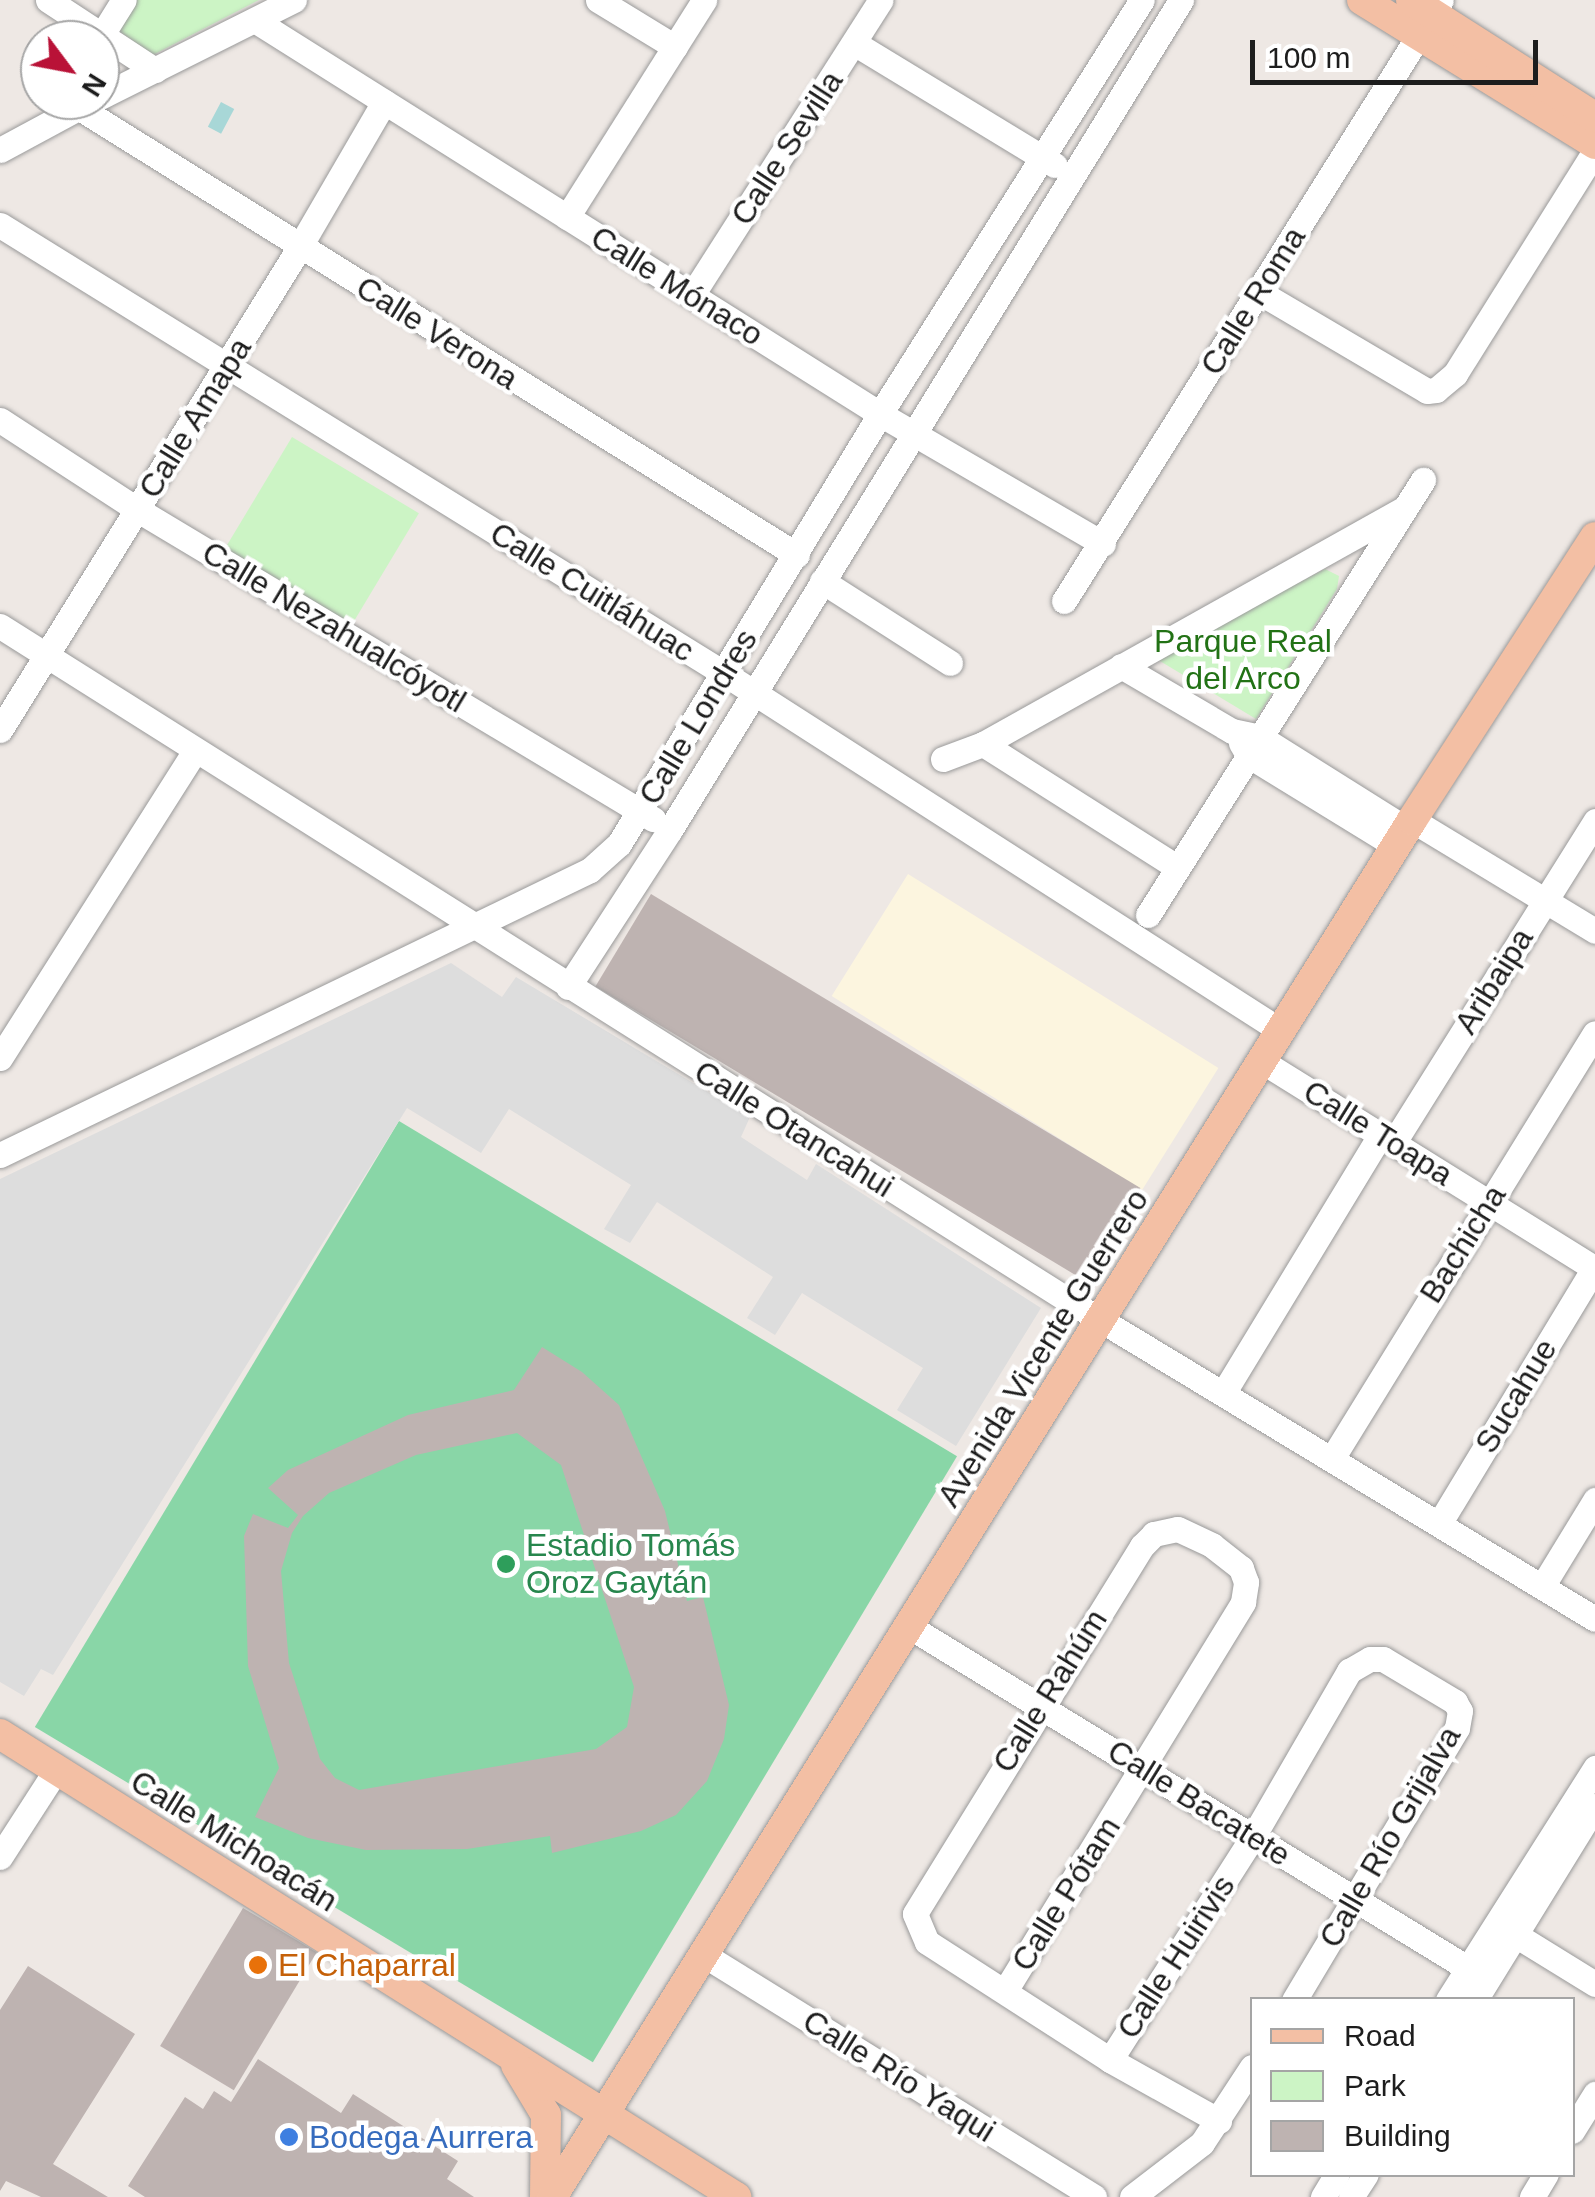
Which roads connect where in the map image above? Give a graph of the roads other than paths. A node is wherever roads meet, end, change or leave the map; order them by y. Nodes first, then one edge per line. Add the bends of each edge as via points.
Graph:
1 (48, 0) edge
2 (294, 0) edge
3 (598, 0) edge
4 (704, 0) edge
5 (881, 0) edge
6 (1142, 0) edge
7 (1181, 0) edge
8 (1362, 0) edge
9 (1426, 12) edge
10 (81, 20) edge
11 (256, 21) junction
12 (854, 43) junction
13 (120, 46) edge
14 (675, 46) junction
15 (155, 70) junction
16 (120, 87) edge
17 (384, 102) junction
18 (1595, 117) edge
19 (56, 120) edge
20 (118, 120) edge
21 (1595, 147) edge
22 (0, 150) edge
23 (1043, 158) junction
24 (1072, 175) junction
25 (567, 217) junction
26 (0, 225) edge
27 (299, 248) junction
28 (1259, 292) junction
29 (692, 295) junction
30 (226, 368) junction
31 (880, 414) junction
32 (0, 420) edge
33 (912, 433) junction
34 (1423, 480) dead end
35 (138, 510) junction
36 (1404, 510) junction
37 (1103, 544) junction
38 (797, 555) junction
39 (1590, 557) edge
40 (822, 581) junction
41 (1064, 601) dead end
42 (0, 626) edge
43 (48, 656) junction
44 (950, 663) dead end
45 (1122, 666) junction
46 (725, 674) junction
47 (754, 693) junction
48 (0, 730) edge
49 (983, 744) junction
50 (1254, 746) junction
51 (194, 751) junction
52 (943, 759) dead end
53 (641, 812) junction
54 (1595, 821) edge
55 (670, 830) junction
56 (1405, 832) junction
57 (1177, 867) junction
58 (1544, 900) junction
59 (1148, 915) dead end
60 (474, 927) junction
61 (1595, 931) edge
62 (568, 988) junction
63 (1281, 1031) junction
64 (1595, 1032) edge
65 (0, 1058) edge
66 (1264, 1062) junction
67 (1387, 1138) junction
68 (0, 1155) edge
69 (1488, 1202) junction
70 (1594, 1268) edge
71 (1102, 1320) junction
72 (1224, 1392) junction
73 (1333, 1457) junction
74 (1595, 1500) edge
75 (1439, 1524) junction
76 (1212, 1545) joint
77 (1543, 1586) junction
78 (1595, 1619) edge
79 (910, 1626) junction
80 (1426, 1682) joint
81 (1040, 1705) junction
82 (0, 1734) edge
83 (1595, 1768) edge
84 (56, 1770) junction
85 (1144, 1770) junction
86 (1595, 1806) edge
87 (1254, 1835) junction
88 (0, 1858) edge
89 (1356, 1902) junction
90 (1514, 1934) junction
91 (704, 1955) junction
92 (1476, 1983) edge
93 (1595, 1984) edge
94 (1005, 1991) junction
95 (1296, 1997) edge
96 (1453, 1997) edge
97 (508, 2055) junction
98 (1110, 2060) junction
99 (1250, 2069) edge
100 (1595, 2094) edge
101 (605, 2115) junction
102 (1218, 2121) junction
103 (1575, 2126) edge
104 (548, 2197) edge
105 (736, 2197) edge
106 (1094, 2197) edge
107 (1132, 2197) edge

1 - 10 street
2 - 11 street
3 - 14 street
4 - 14 street
5 - 12 street, Calle Sevilla
6 - 23 street, Calle Londres
7 - 24 street, Calle Londres
8 - 9 main road
9 - 18 main road
9 - 21 main road
9 - 28 street, Calle Roma
11 - 15 street
11 - 17 street, Calle Mónaco
12 - 23 street
12 - 29 street, Calle Sevilla
13 - 15 street
14 - 25 street
15 - 16 street
17 - 25 street, Calle Mónaco
17 - 27 street, Calle Amapa
19 - 22 street
20 - 27 street, Calle Verona
21 - 28 street via 1442,387 1427,391
23 - 24 street
23 - 31 street, Calle Londres
24 - 33 street, Calle Londres
25 - 29 street, Calle Mónaco
26 - 30 street, Calle Cuitláhuac
27 - 30 street, Calle Amapa
27 - 38 street, Calle Verona
28 - 37 street, Calle Roma
29 - 31 street, Calle Mónaco
30 - 35 street, Calle Amapa
30 - 46 street, Calle Cuitláhuac
31 - 33 street, Calle Mónaco
31 - 38 street, Calle Londres
32 - 35 street, Calle Nezahualcóyotl
33 - 37 street, Calle Mónaco
33 - 40 street, Calle Londres
34 - 36 street
35 - 43 street, Calle Amapa
35 - 53 street, Calle Nezahualcóyotl
36 - 45 street
36 - 50 street
37 - 41 street, Calle Roma
38 - 46 street, Calle Londres
39 - 56 main road, Avenida Vicente Guerrero
40 - 44 street
40 - 47 street, Calle Londres
42 - 43 street, Calle Otancahui
43 - 48 street, Calle Amapa
43 - 51 street, Calle Otancahui
45 - 49 street
45 - 50 street
46 - 47 street, Calle Cuitláhuac
46 - 53 street, Calle Londres
47 - 55 street, Calle Londres
47 - 63 street, Calle Cuitláhuac
49 - 52 street
49 - 57 street
50 - 56 street
50 - 57 street
51 - 60 street, Calle Otancahui
51 - 65 street
53 - 55 street, Calle Nezahualcóyotl
53 - 60 street, Calle Londres via 590,870
54 - 58 street, Aribaipa
55 - 62 street, Calle Londres
56 - 58 street
56 - 63 main road, Avenida Vicente Guerrero
57 - 59 street
58 - 61 street
58 - 67 street, Aribaipa
60 - 62 street, Calle Otancahui
60 - 68 street, Calle Londres
62 - 71 street, Calle Otancahui
63 - 66 main road, Avenida Vicente Guerrero
64 - 69 street, Bachicha
66 - 67 street, Calle Toapa
66 - 71 main road, Avenida Vicente Guerrero
67 - 69 street, Calle Toapa
67 - 72 street, Aribaipa
69 - 70 street, Calle Toapa
69 - 73 street, Bachicha
70 - 75 street, Sucahue
71 - 72 street, Calle Otancahui
71 - 79 main road, Avenida Vicente Guerrero
72 - 73 street, Calle Otancahui
73 - 75 street, Calle Otancahui
74 - 77 street
75 - 77 street, Calle Otancahui
76 - 81 street, Calle Rahúm via 1177,1529 1149,1538
76 - 85 street, Calle Pótam via 1242,1568 1246,1594
77 - 78 street, Calle Otancahui
79 - 81 street, Calle Bacatete
79 - 91 main road, Avenida Vicente Guerrero
80 - 87 street, Calle Huirivis via 1383,1659 1349,1671
80 - 89 street, Calle Río Grijalva via 1458,1707 1457,1728
81 - 85 street, Calle Bacatete
81 - 94 street, Calle Rahúm via 918,1905 916,1926 926,1942
82 - 84 main road, Calle Michoacán
83 - 92 street
84 - 88 street
84 - 97 main road, Calle Michoacán
85 - 87 street, Calle Bacatete
85 - 94 street, Calle Pótam
86 - 90 street
87 - 89 street, Calle Bacatete
87 - 98 street, Calle Huirivis
89 - 92 street, Calle Bacatete
89 - 95 street, Calle Río Grijalva
90 - 92 street
90 - 93 street
91 - 101 main road, Avenida Vicente Guerrero
91 - 106 street, Calle Río Yaqui
92 - 96 street
94 - 98 street
97 - 101 main road, Calle Michoacán
97 - 104 main road via 546,2115
98 - 102 street
99 - 102 street
100 - 103 street
101 - 104 main road, Avenida Vicente Guerrero
101 - 105 main road, Calle Michoacán
102 - 107 street via 1202,2142

